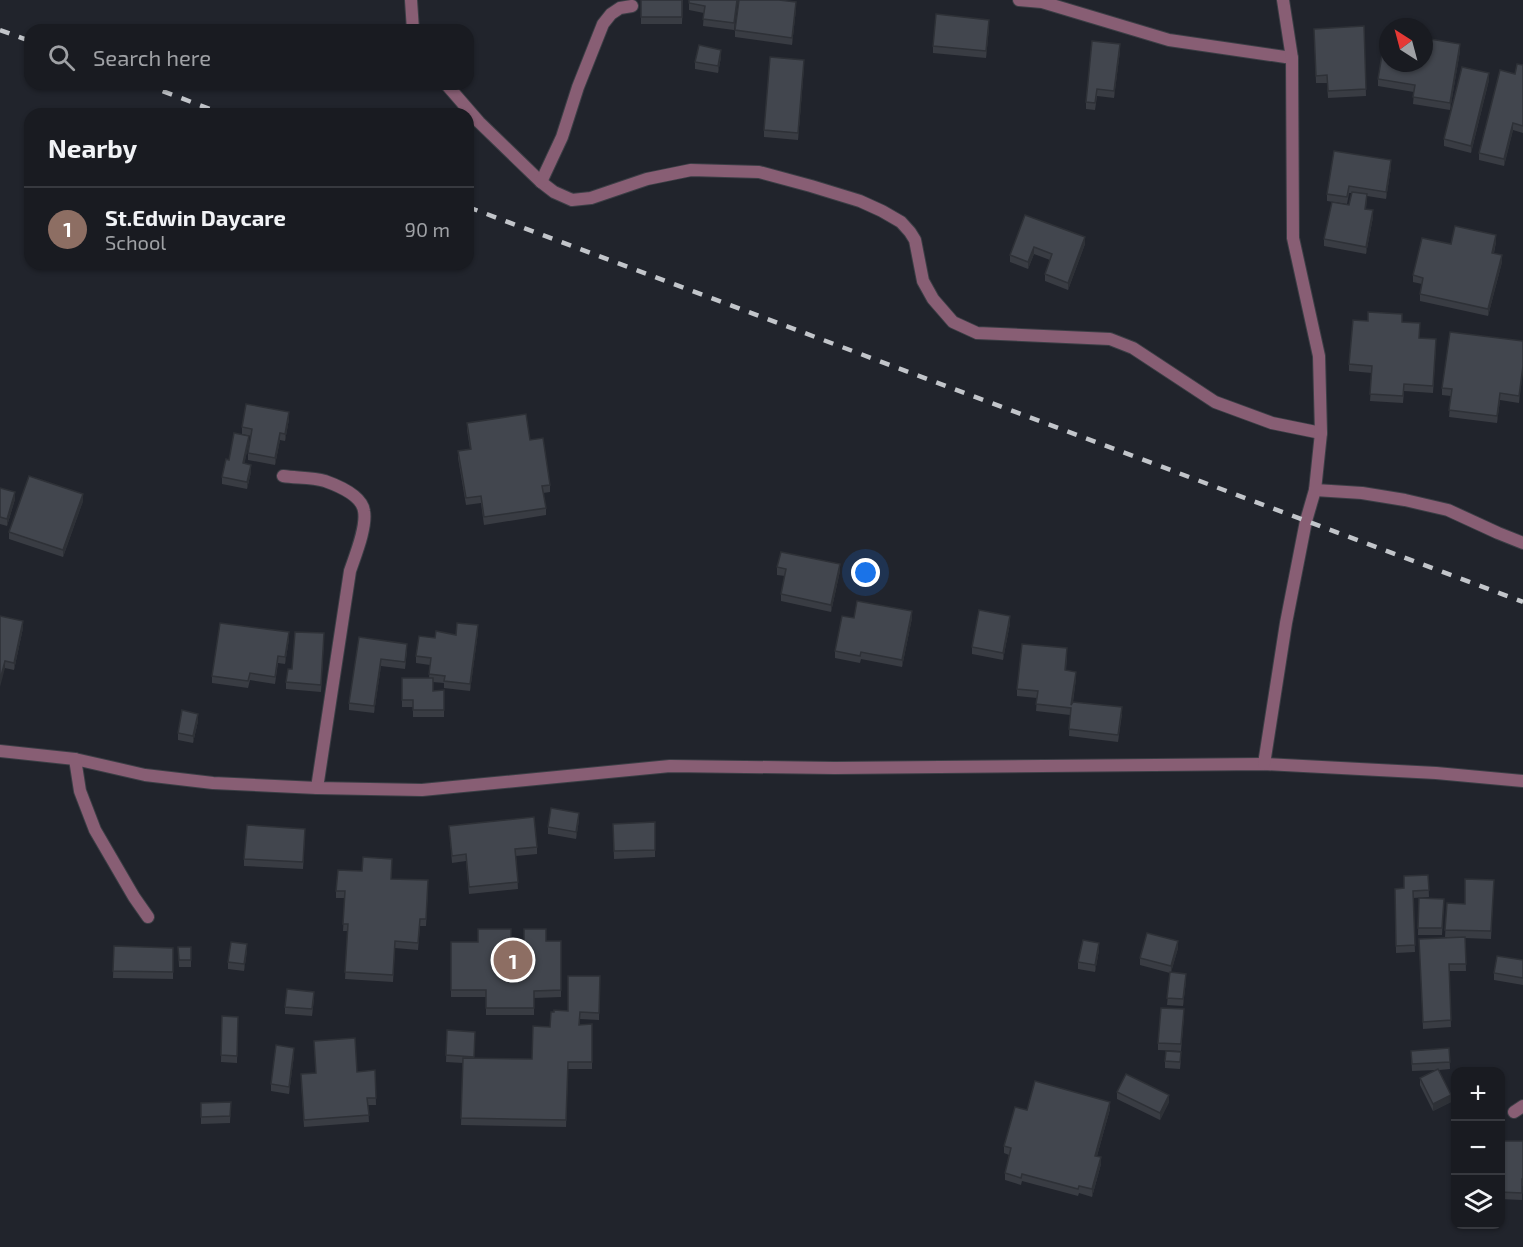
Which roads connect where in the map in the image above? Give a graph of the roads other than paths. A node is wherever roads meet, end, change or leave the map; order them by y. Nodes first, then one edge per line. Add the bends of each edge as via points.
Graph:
1 (411, 0) edge
2 (1019, 0) edge
3 (1283, 0) edge
4 (632, 6) dead end
5 (413, 24) edge
6 (1292, 58) junction
7 (451, 90) edge
8 (467, 108) edge
9 (474, 116) edge
10 (541, 182) junction
11 (1321, 433) junction
12 (283, 476) dead end
13 (1316, 490) junction
14 (1523, 543) edge
15 (0, 751) edge
16 (75, 759) junction
17 (1264, 764) junction
18 (1523, 781) edge
19 (317, 788) junction
20 (148, 917) dead end

1 - 5 street
2 - 6 street via 1041,2 1169,40
3 - 6 street
4 - 10 street via 610,14 603,24 562,137
6 - 11 street via 1293,238 1320,356
7 - 8 street
9 - 10 street
10 - 11 street via 572,200 692,170 759,172 811,186 875,208 900,222 915,240 923,281 953,322 977,333 1110,339 1133,348 1215,402 1272,423
11 - 13 street
12 - 19 street via 324,481 356,496 365,513 350,571
13 - 14 street via 1362,493 1448,510
13 - 17 street via 1286,623
15 - 16 street
16 - 19 street via 145,775
16 - 20 street via 80,791 95,830
17 - 18 street
17 - 19 street via 670,766 422,790

